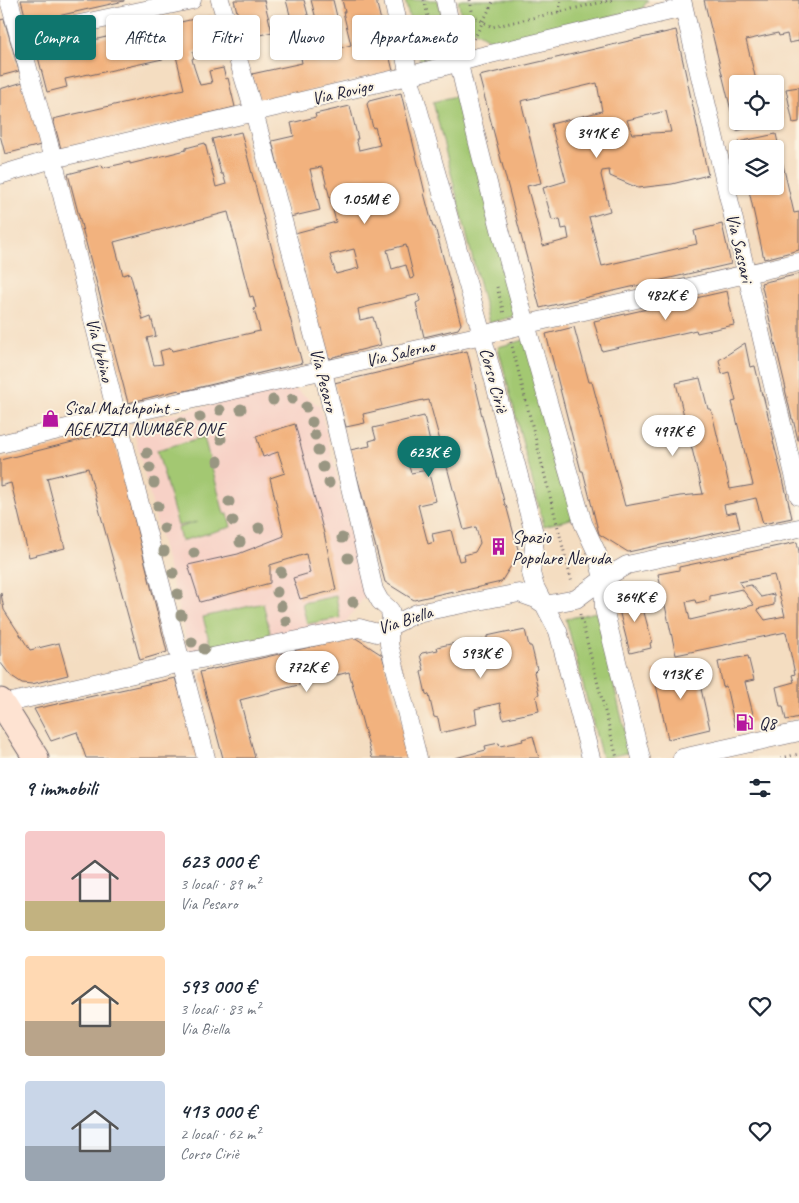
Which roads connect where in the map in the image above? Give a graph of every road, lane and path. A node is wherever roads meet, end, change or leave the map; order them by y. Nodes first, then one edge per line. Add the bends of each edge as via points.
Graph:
1 (9, 0) edge
2 (192, 0) edge
3 (220, 0) edge
4 (393, 0) edge
5 (424, 0) edge
6 (445, 0) edge
7 (470, 0) edge
8 (494, 0) edge
9 (561, 0) edge
10 (612, 0) edge
11 (683, 4) edge
12 (559, 12) junction
13 (96, 21) edge
14 (15, 22) edge
15 (483, 22) junction
16 (475, 36) edge
17 (25, 60) edge
18 (458, 63) junction
19 (441, 67) junction
20 (409, 76) junction
21 (254, 112) junction
22 (53, 159) junction
23 (0, 175) edge
24 (799, 262) edge
25 (747, 274) junction
26 (495, 280) dead end
27 (525, 324) junction
28 (508, 329) junction
29 (482, 335) junction
30 (323, 371) junction
31 (117, 416) junction
32 (0, 444) edge
33 (799, 496) edge
34 (799, 528) edge
35 (603, 580) junction
36 (576, 599) junction
37 (545, 605) junction
38 (390, 626) junction
39 (181, 663) junction
40 (1, 705) edge
41 (799, 732) edge
42 (799, 754) edge
43 (36, 758) edge
44 (206, 758) edge
45 (418, 758) edge
46 (591, 758) edge
47 (616, 758) edge
48 (641, 758) edge
49 (682, 758) edge
50 (781, 758) edge

1 - 14 street, Via Urbino
2 - 13 street
3 - 21 street, Via Pesaro
4 - 20 street, Corso Ciriè
5 - 19 path
6 - 18 street
7 - 15 path via 473,16
8 - 15 path
9 - 12 path
10 - 12 path
11 - 18 street, Via Rovigo
11 - 25 street, Via Sassari
12 - 15 path via 492,27
15 - 16 path
17 - 22 street, Via Urbino
18 - 19 street, Via Rovigo
18 - 27 street
19 - 20 street, Via Rovigo
20 - 21 street, Via Rovigo
20 - 29 street, Corso Ciriè
21 - 22 street, Via Rovigo
21 - 30 street, Via Pesaro
22 - 23 street, Via Rovigo
22 - 31 street, Via Urbino
24 - 25 street, Via Salerno
25 - 27 street, Via Salerno
25 - 33 street, Via Sassari
26 - 28 path
27 - 28 street, Via Salerno
27 - 35 street via 583,524 597,553
28 - 29 street, Via Salerno
28 - 36 path
29 - 30 street, Via Salerno
29 - 37 street, Corso Ciriè via 535,537 531,573
30 - 31 street, Via Salerno
30 - 38 street, Via Pesaro via 374,590 390,610
31 - 32 street, Via Salerno
31 - 39 street, Via Urbino
34 - 35 street via 627,565
35 - 36 street
35 - 48 street via 604,609
36 - 37 street
36 - 47 path
37 - 38 street, Via Biella via 519,593 418,613
37 - 46 street, Corso Ciriè via 558,631
38 - 39 street, Via Biella via 376,633 359,628
38 - 45 street, Via Pesaro via 392,659
39 - 40 street, Via Biella
39 - 44 street, Via Urbino
40 - 43 street
41 - 49 street
42 - 50 path

